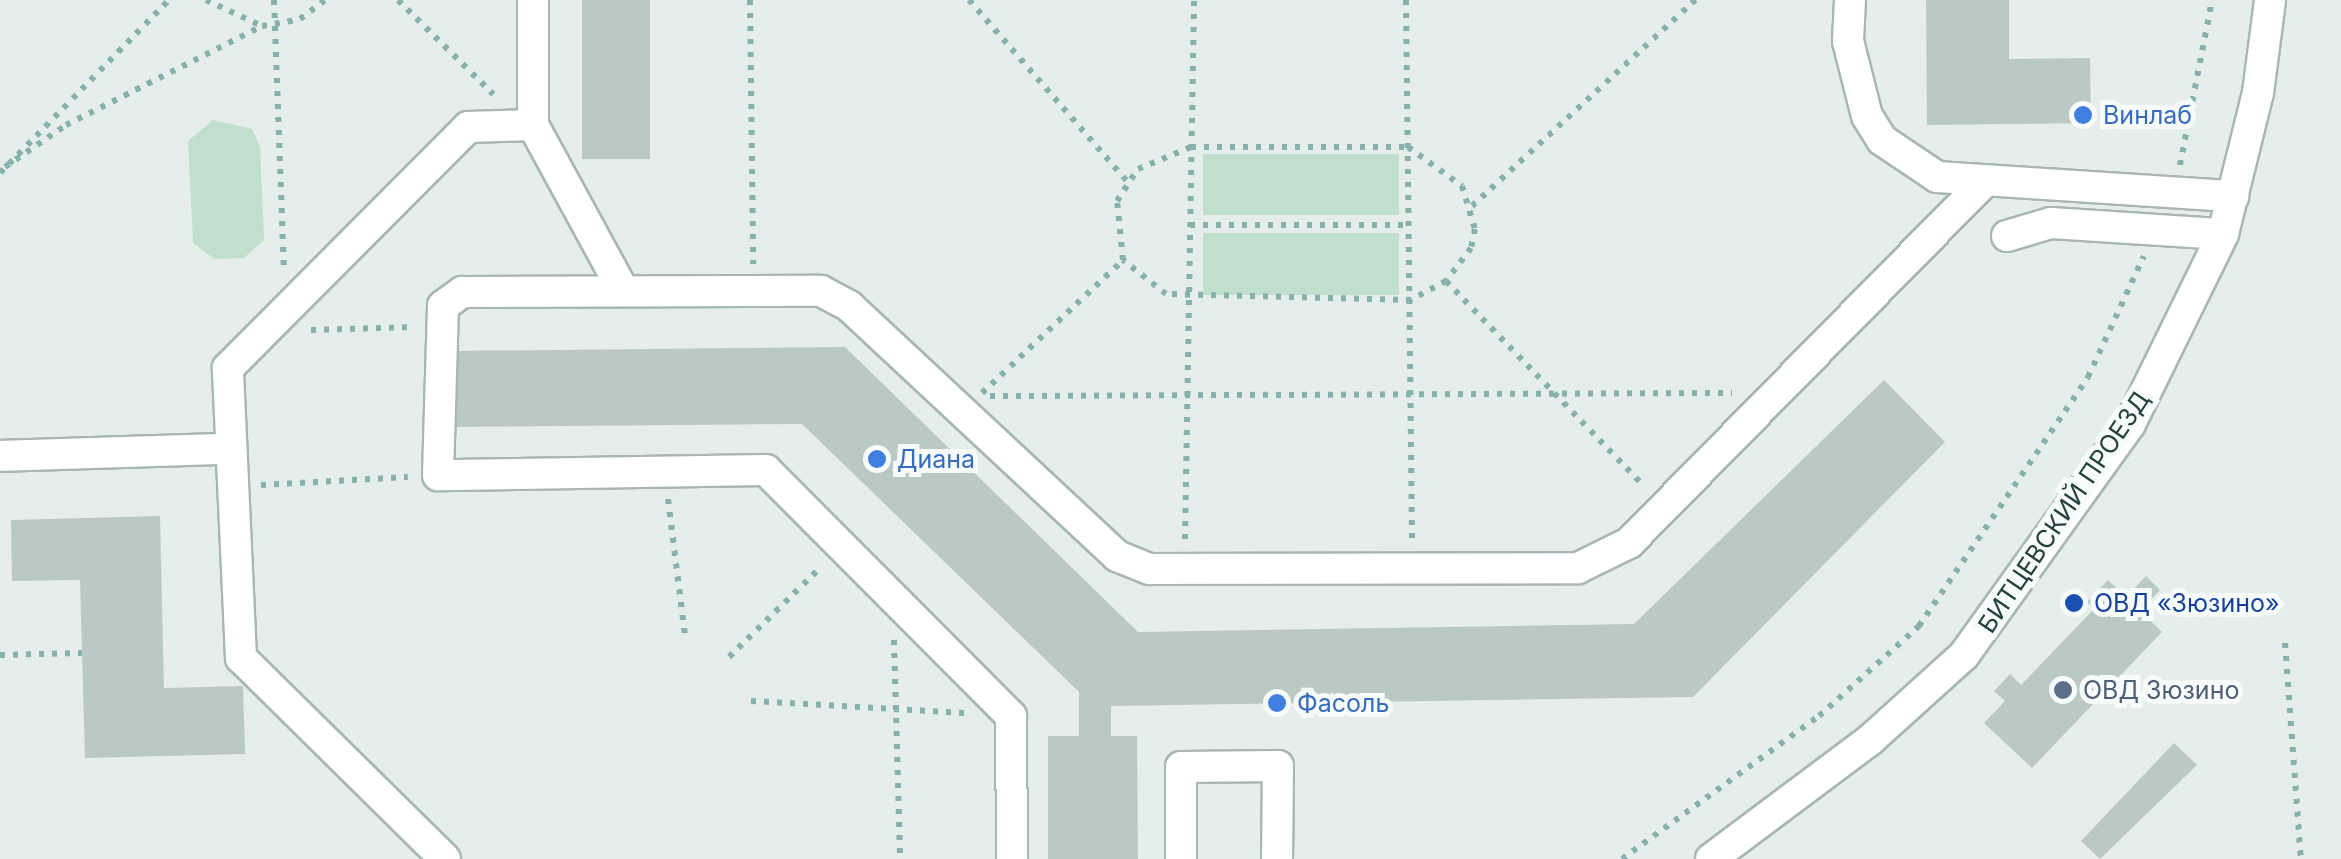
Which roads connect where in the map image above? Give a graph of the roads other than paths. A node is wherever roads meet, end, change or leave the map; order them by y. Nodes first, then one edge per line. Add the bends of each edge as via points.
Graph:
1 (533, 0) edge
2 (1850, 0) edge
3 (2270, 0) edge
4 (528, 125) junction
5 (1981, 184) junction
6 (2233, 196) junction
7 (2223, 234) junction
8 (2007, 236) dead end
9 (623, 290) junction
10 (228, 448) junction
11 (0, 456) edge
12 (1752, 848) edge
13 (446, 859) edge
14 (1012, 859) edge
15 (1181, 859) edge
16 (1277, 859) edge
17 (1711, 859) edge

1 - 4 street
2 - 5 street via 1857,85 1882,140 1937,177
3 - 6 street, БИТЦЕВСКИЙ ПРОЕЗД
4 - 9 street
4 - 10 street via 468,127 258,331 228,368
5 - 6 street
5 - 9 street via 1628,544 1578,568 1184,568 1117,556 970,404 849,306 820,291
6 - 7 street, БИТЦЕВСКИЙ ПРОЕЗД
7 - 8 street via 2051,223
7 - 12 street, БИТЦЕВСКИЙ ПРОЕЗД via 2130,424 1990,623 1922,696
9 - 14 street via 462,292 443,306 438,475 766,470 1010,716
10 - 11 street
10 - 13 street via 241,658
12 - 17 street, БИТЦЕВСКИЙ ПРОЕЗД
15 - 16 street via 1181,766 1278,766

